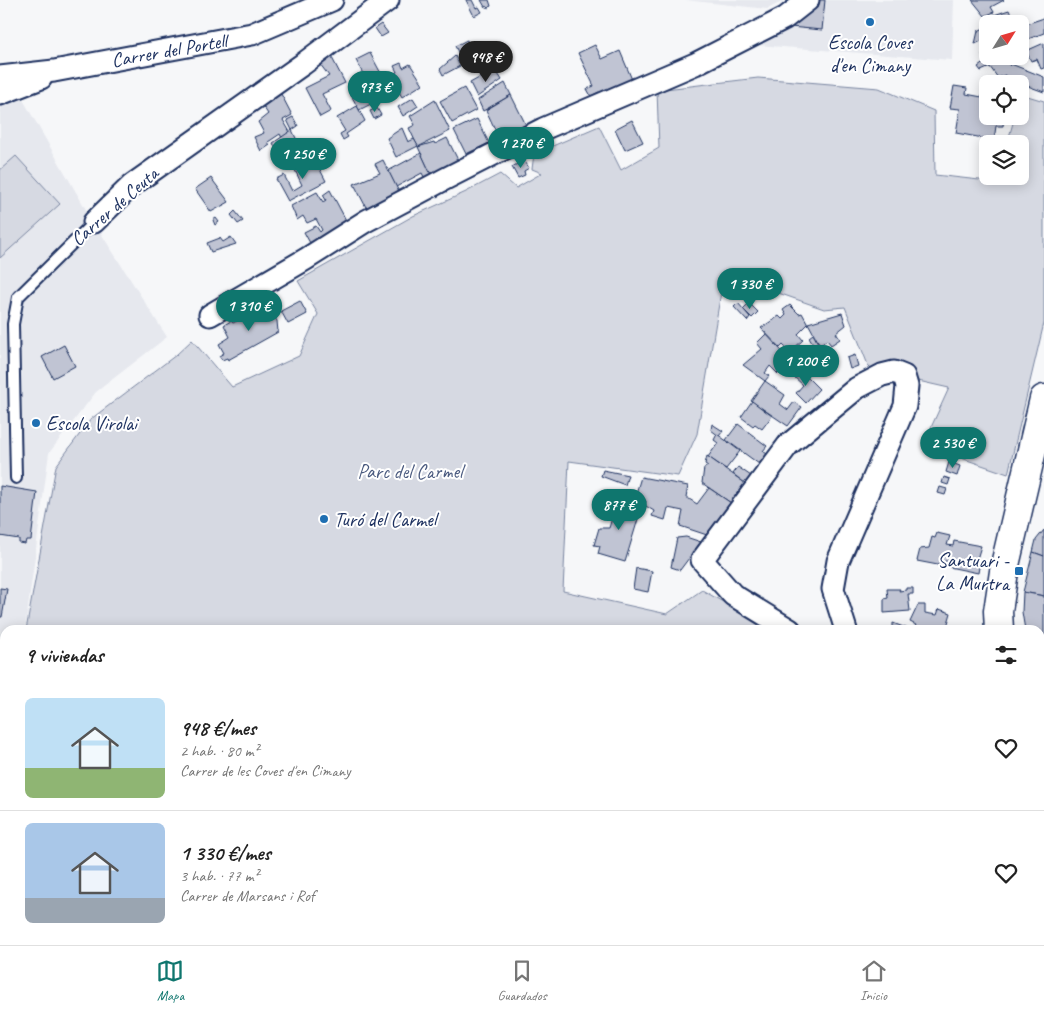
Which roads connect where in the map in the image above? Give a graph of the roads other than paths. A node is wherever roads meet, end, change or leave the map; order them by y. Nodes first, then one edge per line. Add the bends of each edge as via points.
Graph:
1 (332, 0) edge
2 (388, 0) edge
3 (808, 0) edge
4 (54, 71) junction
5 (0, 77) edge
6 (0, 94) edge
7 (94, 222) joint
8 (210, 315) dead end
9 (1044, 399) edge
10 (16, 478) dead end
11 (782, 625) edge
12 (844, 625) edge
13 (999, 625) edge

1 - 4 street, Carrer del Portell via 252,34
2 - 7 street, Carrer de Ceuta via 132,185
3 - 8 street via 784,18 695,64 543,129 427,188
4 - 5 street, Carrer del Portell
4 - 6 street
7 - 10 lane, Carrer de Ceuta via 18,297 13,324
9 - 13 street via 1005,565
11 - 12 street via 733,595 702,560 788,445 857,388 894,372 904,376 907,386 905,406 838,561 833,588

